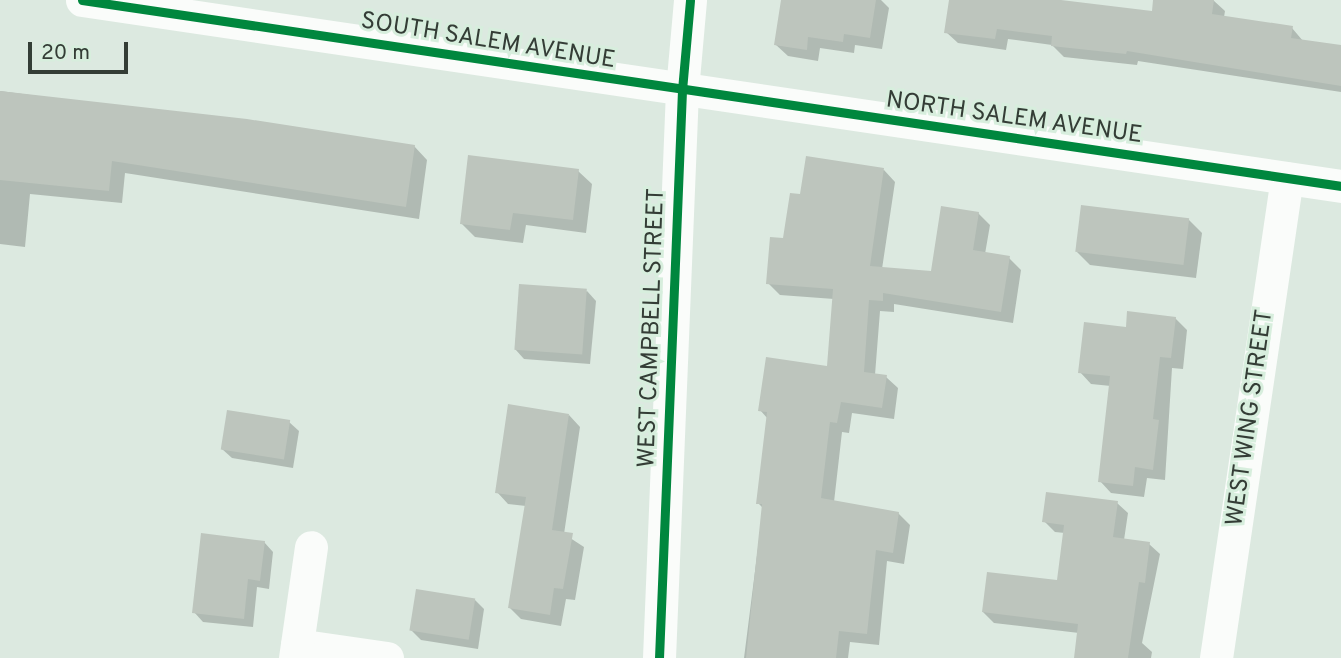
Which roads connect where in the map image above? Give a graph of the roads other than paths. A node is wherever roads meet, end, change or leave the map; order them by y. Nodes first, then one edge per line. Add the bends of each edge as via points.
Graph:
1 (82, 0) edge
2 (690, 0) edge
3 (682, 90) junction
4 (1287, 178) junction
5 (1341, 186) edge
6 (311, 547) dead end
7 (296, 652) edge
8 (387, 658) edge
9 (659, 658) edge
10 (1216, 658) edge

1 - 3 street, SOUTH SALEM AVENUE
2 - 3 street, WEST CAMPBELL STREET
3 - 4 street, NORTH SALEM AVENUE
3 - 9 street, WEST CAMPBELL STREET
4 - 5 street, NORTH SALEM AVENUE
4 - 10 street, WEST WING STREET
6 - 7 street
7 - 8 street

